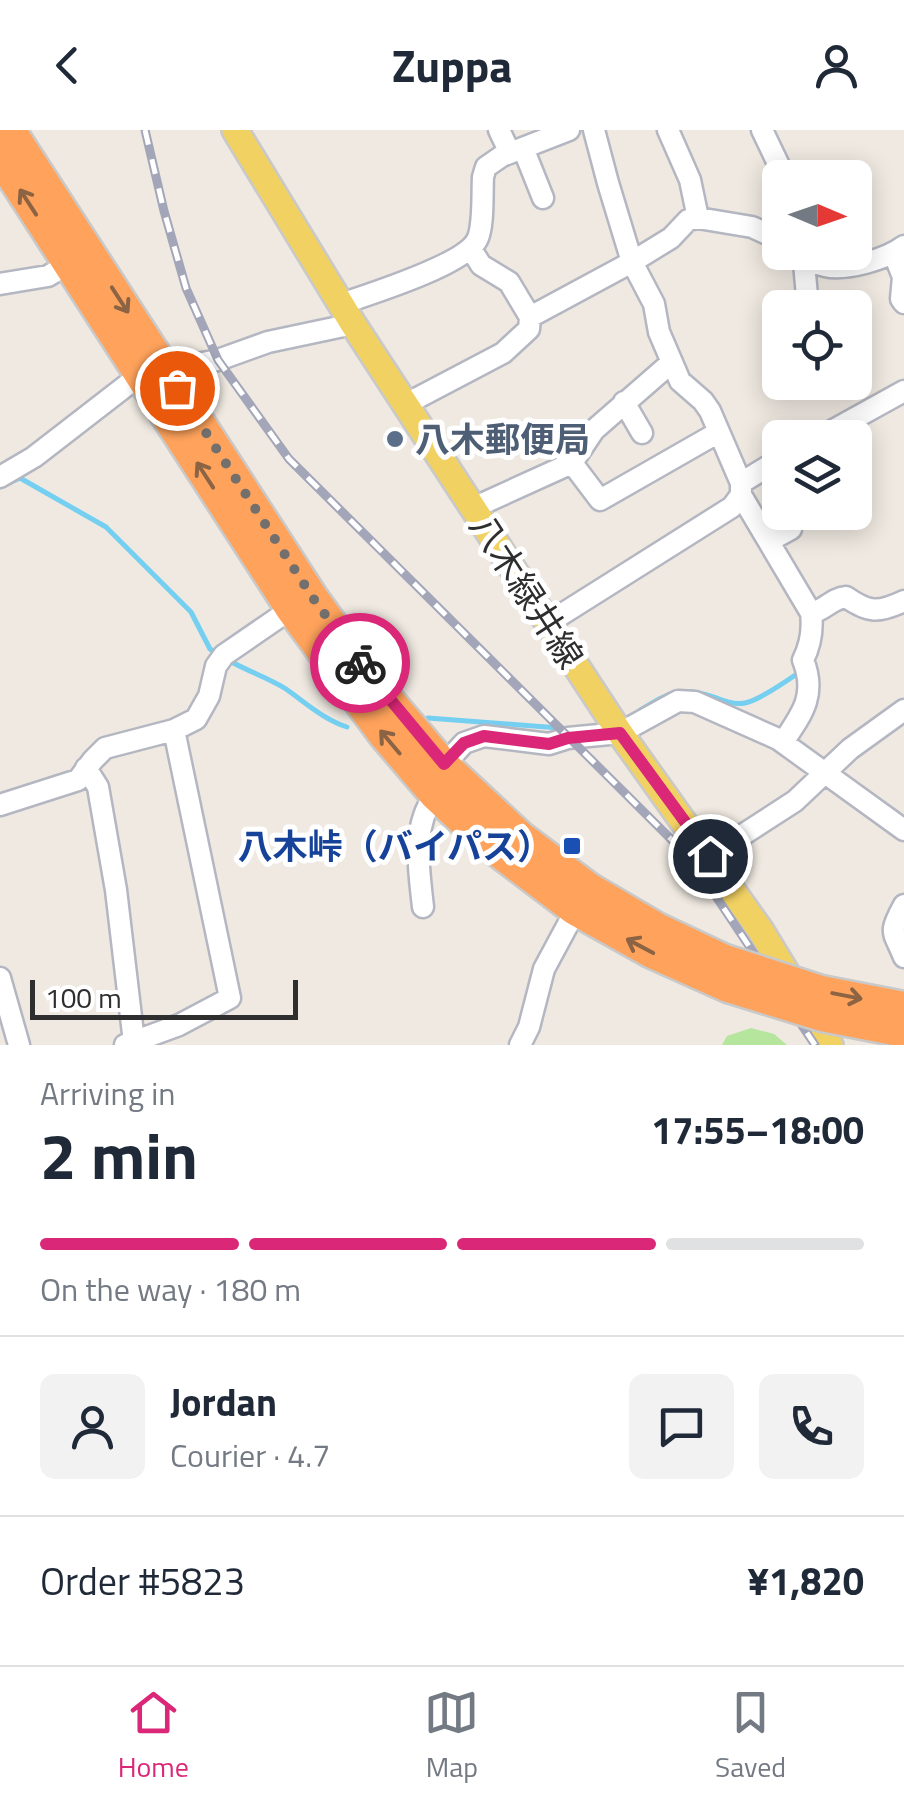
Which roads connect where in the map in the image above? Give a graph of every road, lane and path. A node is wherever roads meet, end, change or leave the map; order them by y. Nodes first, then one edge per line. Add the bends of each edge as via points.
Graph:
1 (10, 130) edge
2 (235, 130) edge
3 (498, 130) edge
4 (569, 130) edge
5 (594, 130) edge
6 (668, 130) edge
7 (762, 130) edge
8 (516, 150) junction
9 (0, 158) edge
10 (776, 160) edge
11 (542, 198) dead end
12 (698, 218) junction
13 (762, 231) edge
14 (471, 249) junction
15 (899, 250) edge
16 (872, 259) edge
17 (632, 262) junction
18 (68, 264) junction
19 (0, 284) edge
20 (904, 303) edge
21 (348, 314) junction
22 (530, 317) junction
23 (672, 362) junction
24 (153, 373) junction
25 (904, 391) edge
26 (624, 402) junction
27 (406, 404) junction
28 (856, 420) edge
29 (719, 432) junction
30 (642, 433) dead end
31 (572, 464) junction
32 (762, 472) edge
33 (0, 477) edge
34 (741, 489) junction
35 (473, 508) junction
36 (789, 530) edge
37 (769, 540) junction
38 (904, 602) edge
39 (291, 609) junction
40 (811, 613) junction
41 (548, 622) junction
42 (904, 710) edge
43 (174, 730) junction
44 (620, 733) junction
45 (783, 742) junction
46 (444, 764) junction
47 (86, 768) junction
48 (826, 772) junction
49 (435, 795) junction
50 (0, 805) edge
51 (904, 830) edge
52 (710, 856) junction
53 (582, 899) junction
54 (904, 905) edge
55 (422, 907) dead end
56 (904, 958) edge
57 (726, 973) junction
58 (0, 978) edge
59 (904, 1007) edge
60 (904, 1032) edge
61 (162, 1038) edge
62 (129, 1043) edge
63 (19, 1045) edge
64 (520, 1045) edge
65 (830, 1045) edge

1 -> 24 highway
2 - 21 main road, 八木緑井線
3 - 8 street
4 - 8 street
5 - 17 street
6 - 12 street
7 - 10 street
8 - 11 street
8 - 14 street via 486,168 480,237
18 -> 9 highway
12 - 13 street
12 - 17 street
14 - 21 street
14 - 22 street via 481,265 509,282
15 - 16 street
15 - 20 street
17 - 22 street
17 - 23 street
18 - 19 street via 48,276
18 - 24 highway
21 - 24 street via 218,360
21 - 27 main road, 八木緑井線
22 - 27 street via 529,329 503,353
23 - 26 street
23 - 29 street
24 - 33 street
39 -> 24 highway
24 - 46 highway via 376,684
25 - 28 street
26 - 30 street
26 - 31 street
27 - 35 main road, 八木緑井線
29 - 31 street via 600,500
29 - 34 street
31 - 35 street
32 - 34 street
34 - 37 street
34 - 41 street via 732,507
35 - 41 main road, 八木緑井線
36 - 37 street
37 - 40 street
38 - 40 street via 864,609 846,597
39 - 43 street via 224,656 196,719
49 -> 39 highway
40 - 45 street via 803,660 809,692
41 - 44 main road, 八木緑井線
42 - 48 street
43 - 47 street via 106,748
43 - 61 street via 230,998
44 - 45 street via 678,701 695,702
44 - 46 street via 549,744 484,736 464,743
44 - 52 main road, 八木緑井線
45 - 48 street
46 - 53 highway
47 - 50 street via 78,780
47 - 62 street via 98,788 116,890
48 - 51 street
48 - 52 street
49 - 53 highway via 489,844
49 - 55 street via 421,823
52 - 65 main road, 八木緑井線
53 - 57 highway via 656,928
53 - 64 street via 544,970
54 - 56 street via 892,925
57 -> 59 highway, bridge
57 - 60 highway, bridge via 822,1016
58 - 63 street
61 - 62 street

